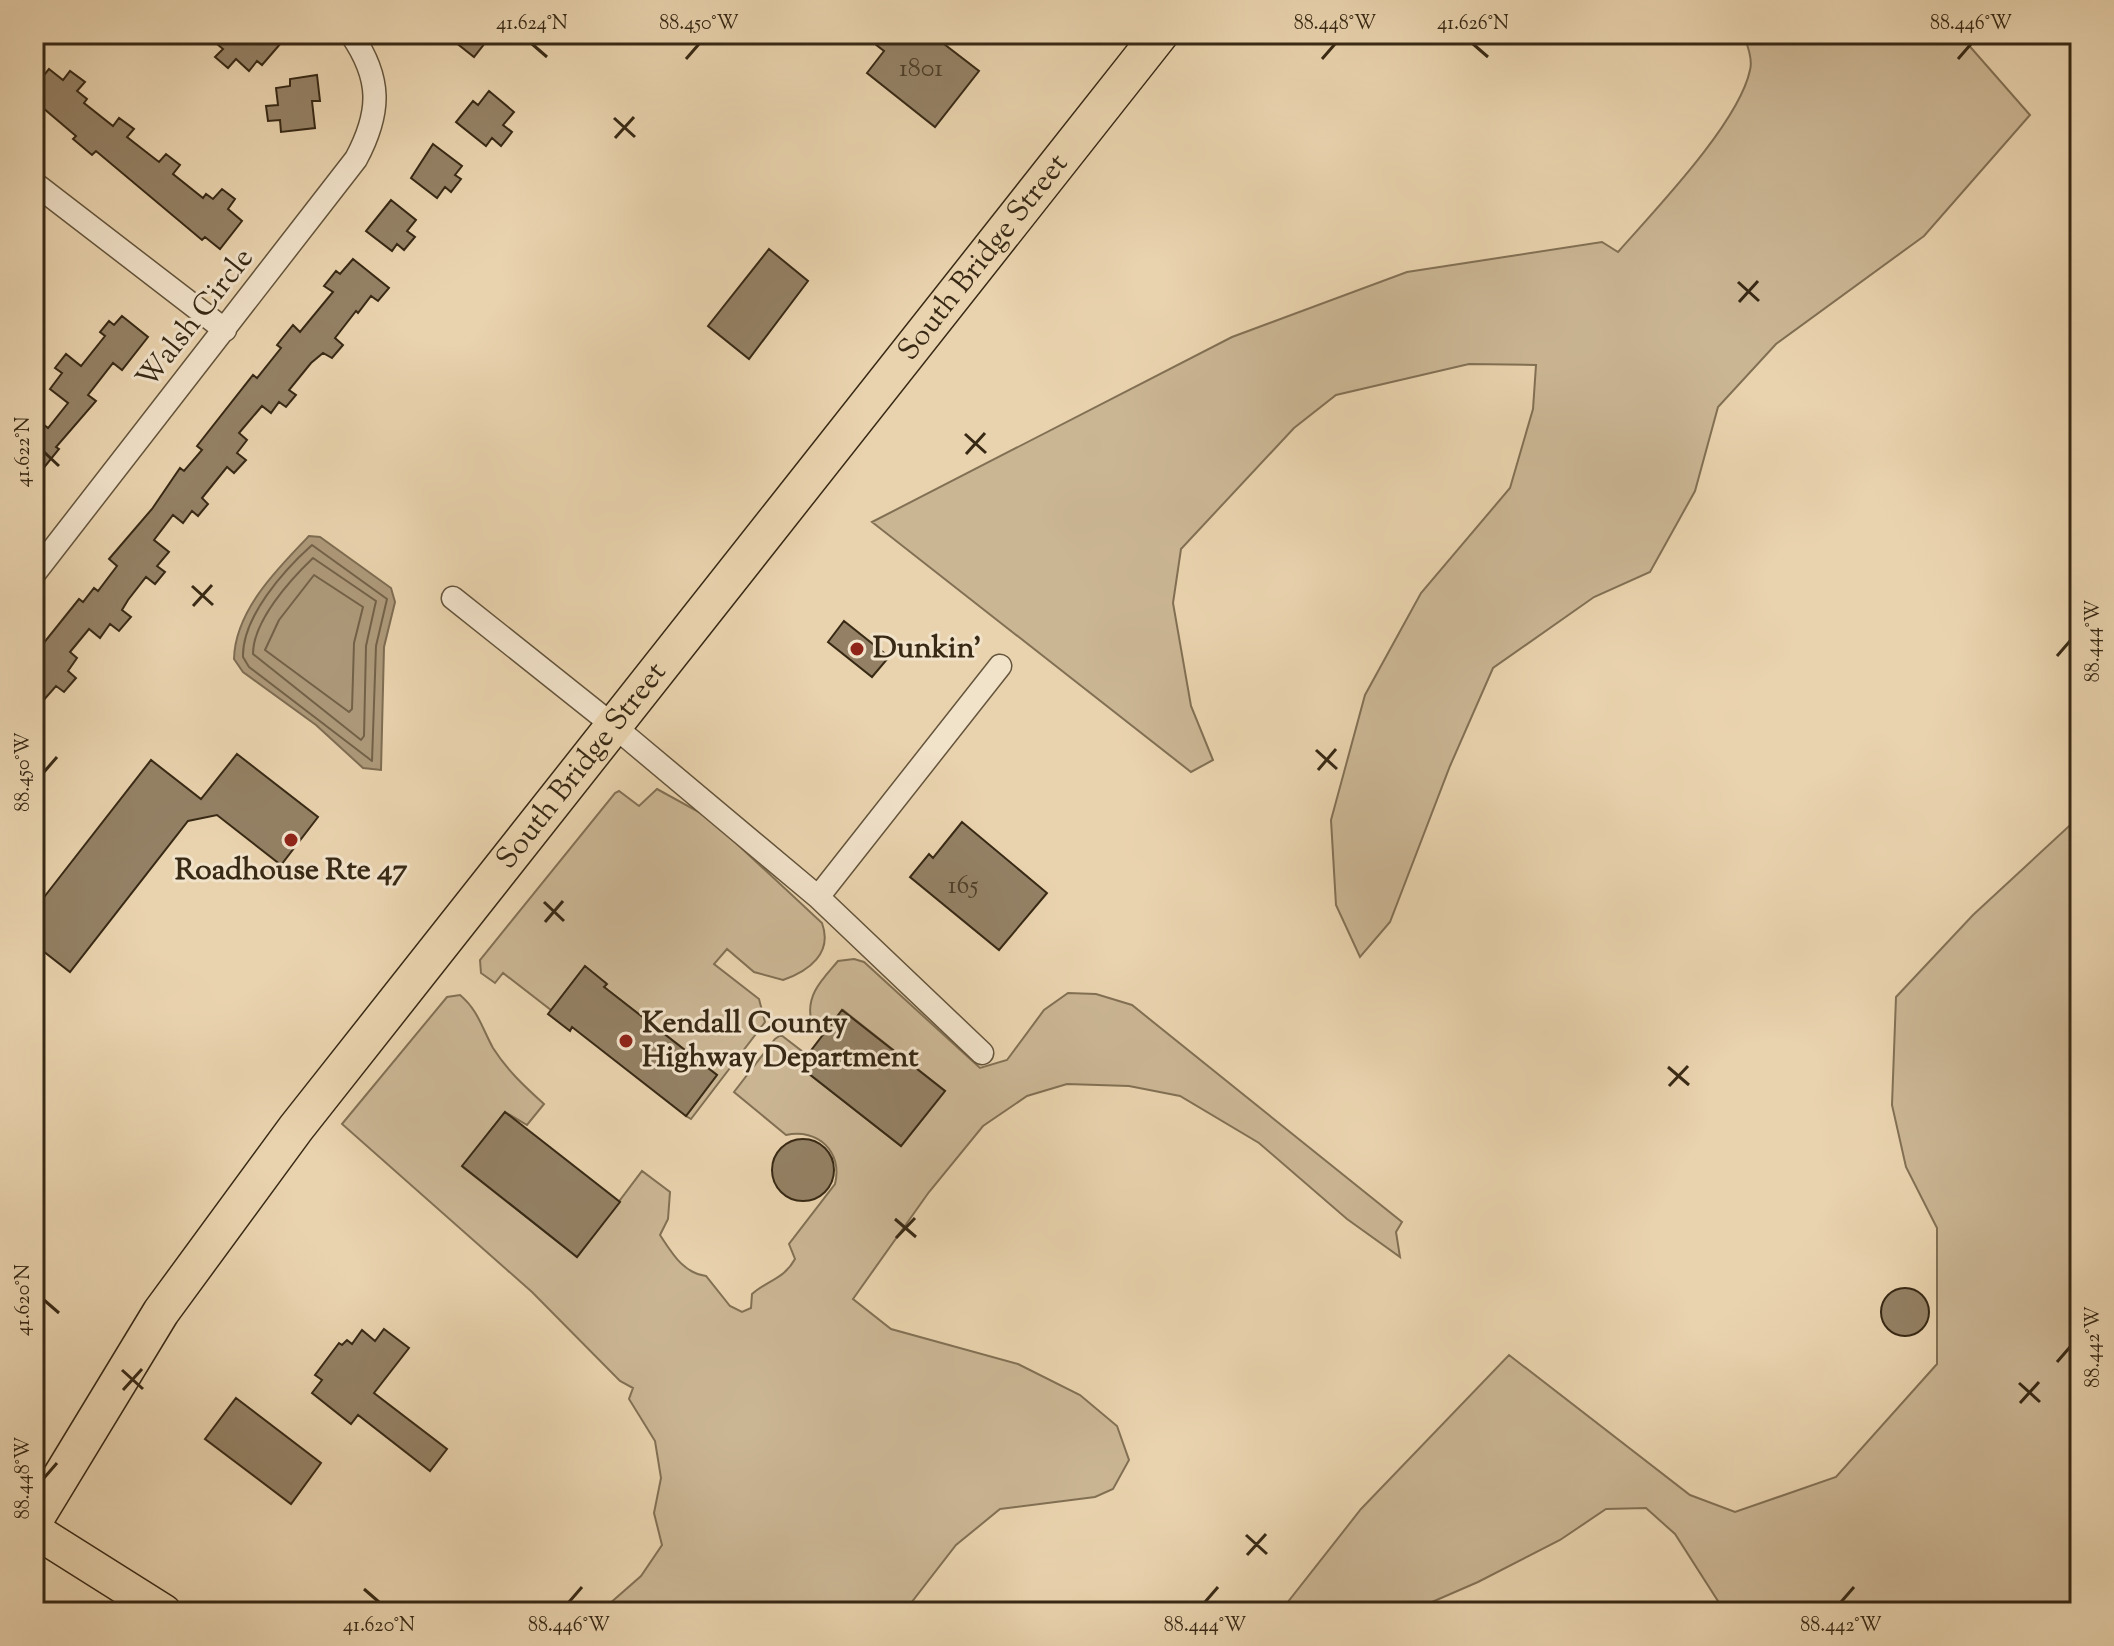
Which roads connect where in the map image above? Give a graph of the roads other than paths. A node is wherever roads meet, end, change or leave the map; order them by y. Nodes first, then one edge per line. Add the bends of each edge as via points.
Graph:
1 (351, 34) edge
2 (1147, 38) edge
3 (34, 183) edge
4 (225, 330) junction
5 (34, 574) edge
6 (453, 598) dead end
7 (1000, 666) dead end
8 (615, 727) junction
9 (818, 897) junction
10 (982, 1053) dead end
11 (34, 1521) edge
12 (34, 1530) edge
13 (164, 1612) edge

1 - 4 street, Walsh Circle via 386,84 356,159
2 - 8 highway, South Bridge Street
3 - 4 street
4 - 5 street, Walsh Circle
6 - 8 street
7 - 9 street
8 - 9 street
8 - 11 highway, South Bridge Street via 296,1128 202,1255 161,1312
9 - 10 street
12 - 13 main road

